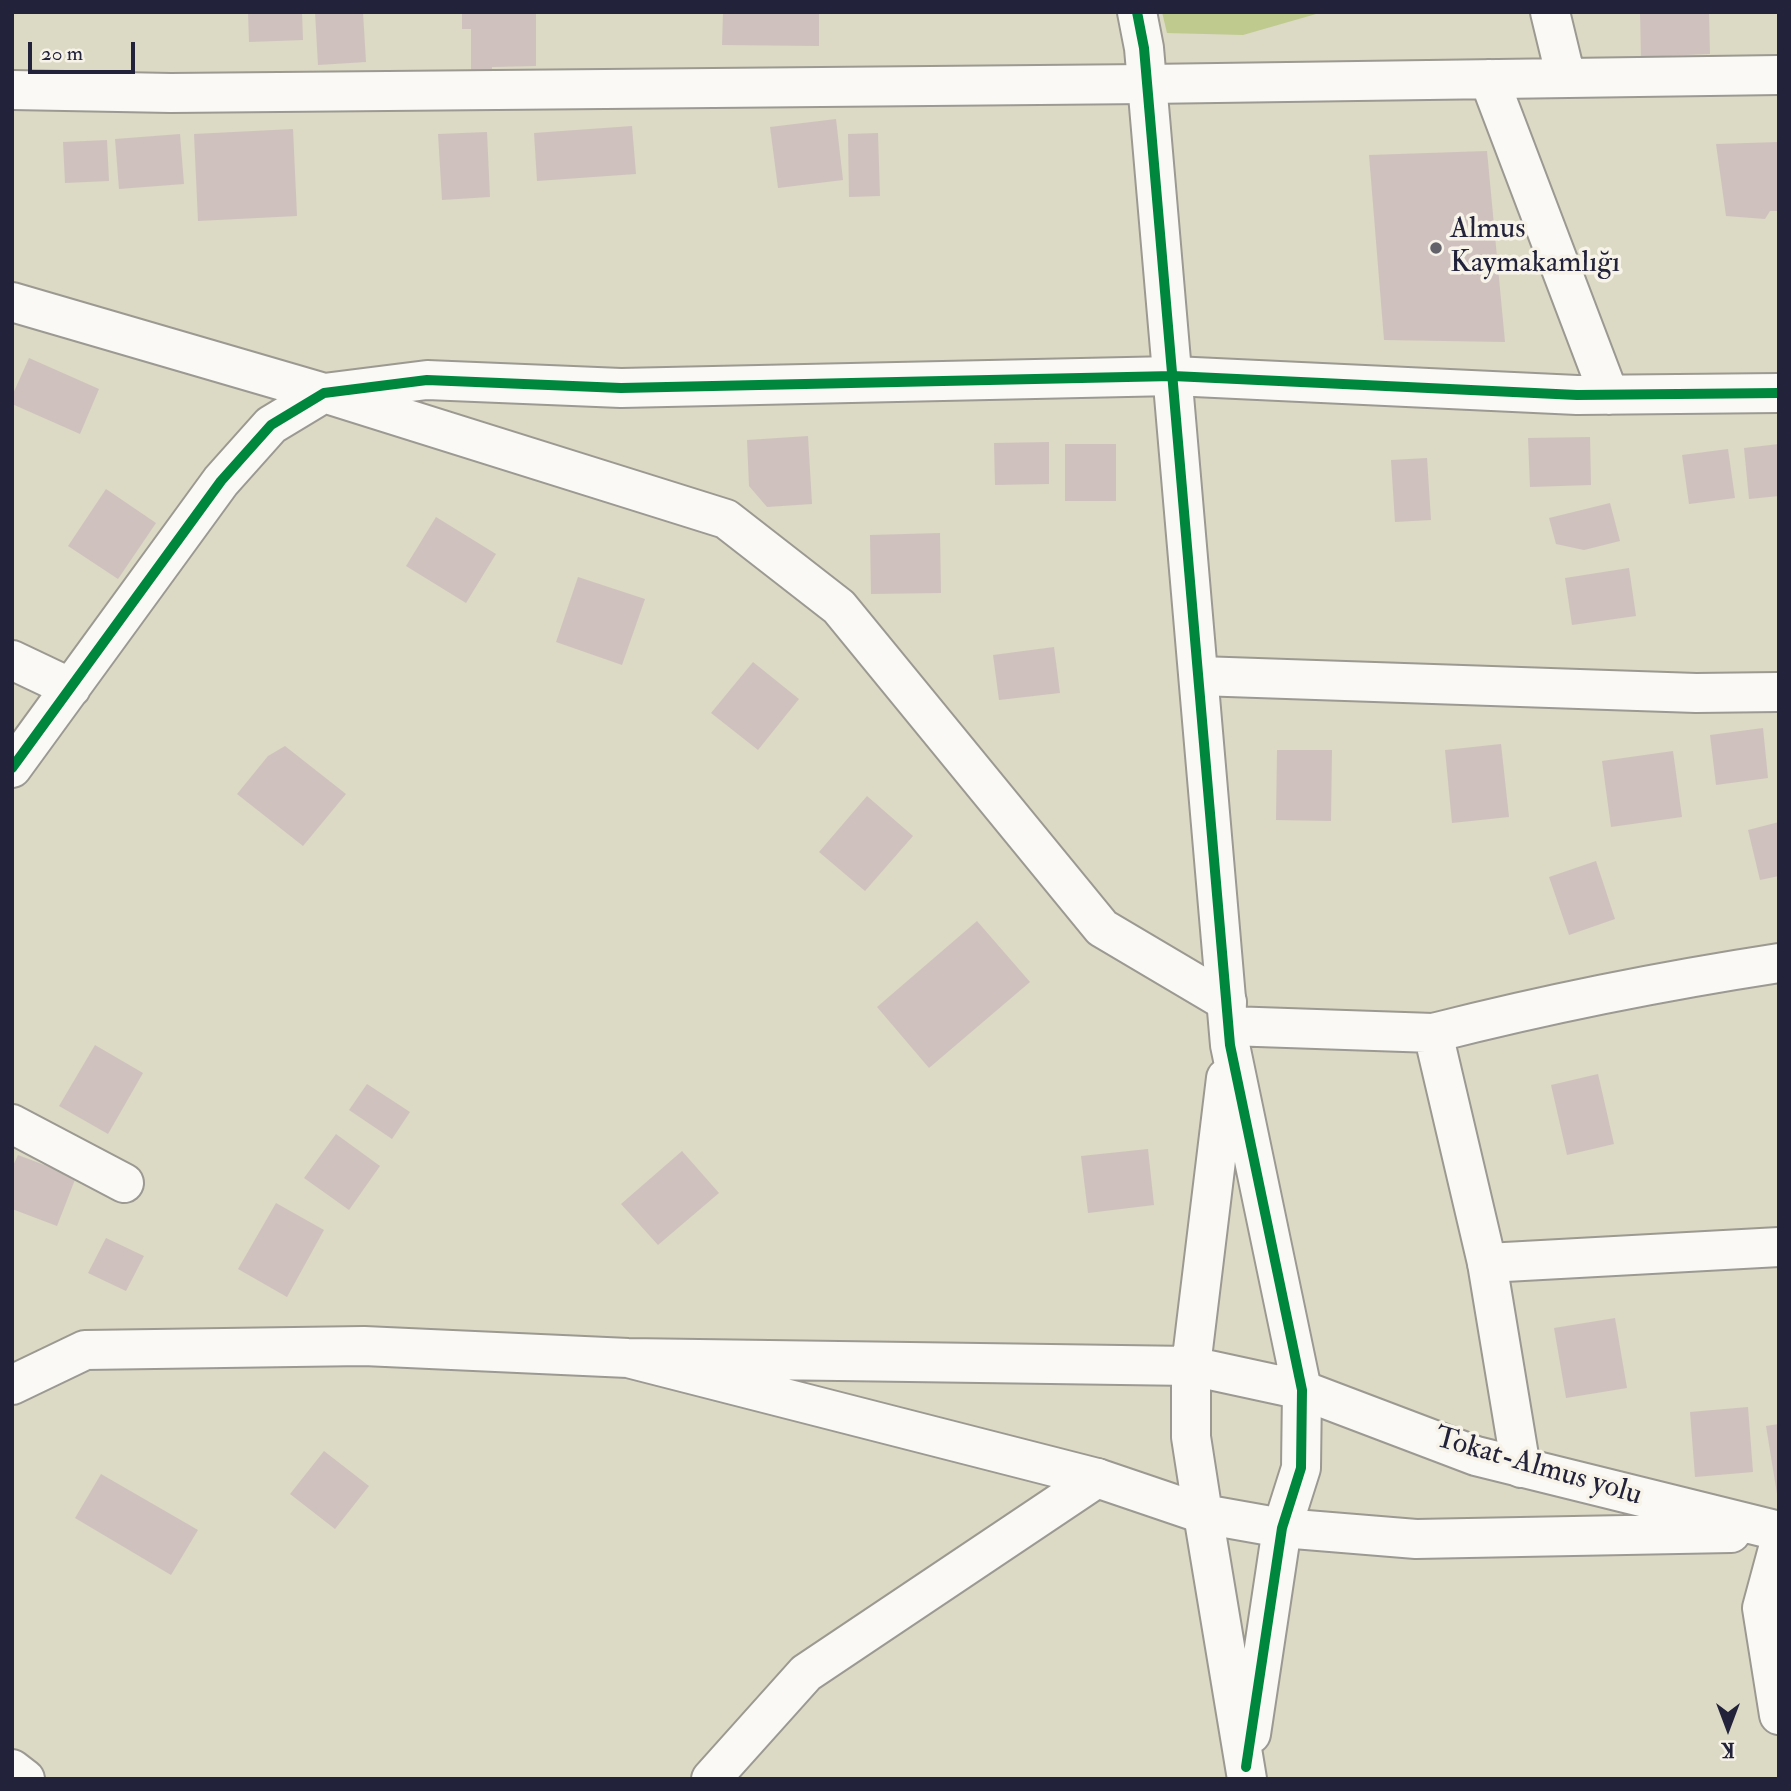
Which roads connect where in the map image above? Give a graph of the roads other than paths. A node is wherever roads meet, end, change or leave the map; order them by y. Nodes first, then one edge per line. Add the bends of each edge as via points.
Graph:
1 (1136, 12) edge
2 (1550, 12) edge
3 (1779, 75) edge
4 (1566, 78) junction
5 (1489, 79) junction
6 (1147, 84) junction
7 (12, 90) edge
8 (12, 302) edge
9 (1173, 376) junction
10 (324, 393) junction
11 (1779, 393) edge
12 (1609, 396) junction
13 (12, 660) edge
14 (1199, 676) junction
15 (71, 688) junction
16 (1779, 692) edge
17 (12, 768) edge
18 (1779, 963) edge
19 (1229, 1024) junction
20 (1433, 1033) junction
21 (12, 1124) edge
22 (124, 1183) dead end
23 (1779, 1247) edge
24 (1487, 1263) junction
25 (628, 1358) junction
26 (1191, 1366) junction
27 (12, 1385) edge
28 (1302, 1390) junction
29 (1521, 1468) junction
30 (1097, 1478) junction
31 (1203, 1514) junction
32 (1282, 1528) junction
33 (1779, 1532) edge
34 (1779, 1545) edge
35 (1779, 1715) edge
36 (12, 1769) edge
37 (1247, 1773) edge
38 (25, 1779) edge
39 (711, 1779) edge

1 - 6 street
2 - 4 street
3 - 4 street
4 - 5 street
5 - 6 street
5 - 12 street
6 - 7 street via 171,93
6 - 9 street
8 - 10 street
9 - 10 street via 621,388 427,380
9 - 12 street
9 - 14 street
10 - 15 street via 271,425 221,481
10 - 19 street via 726,519 839,607 1101,928
11 - 12 street
13 - 15 street
14 - 16 street via 1696,694
14 - 19 street
15 - 17 street
18 - 20 street via 1535,1007
19 - 20 street
19 - 26 street
19 - 28 street
20 - 24 street
21 - 22 street
23 - 24 street
24 - 29 street
25 - 26 street, Tokat-Almus yolu
25 - 27 street via 364,1346 85,1350
25 - 30 street, Tokat-Almus yolu
26 - 28 street, Tokat-Almus yolu
26 - 31 street via 1191,1437
28 - 29 street, Tokat-Almus yolu via 1476,1456
28 - 32 street via 1301,1468
29 - 33 street, Tokat-Almus yolu
30 - 31 street, Tokat-Almus yolu
30 - 39 street via 806,1673
31 - 32 street, Tokat-Almus yolu
31 - 37 street
32 - 33 street, Tokat-Almus yolu via 1416,1539
32 - 37 street
34 - 35 street via 1762,1608
36 - 38 street

